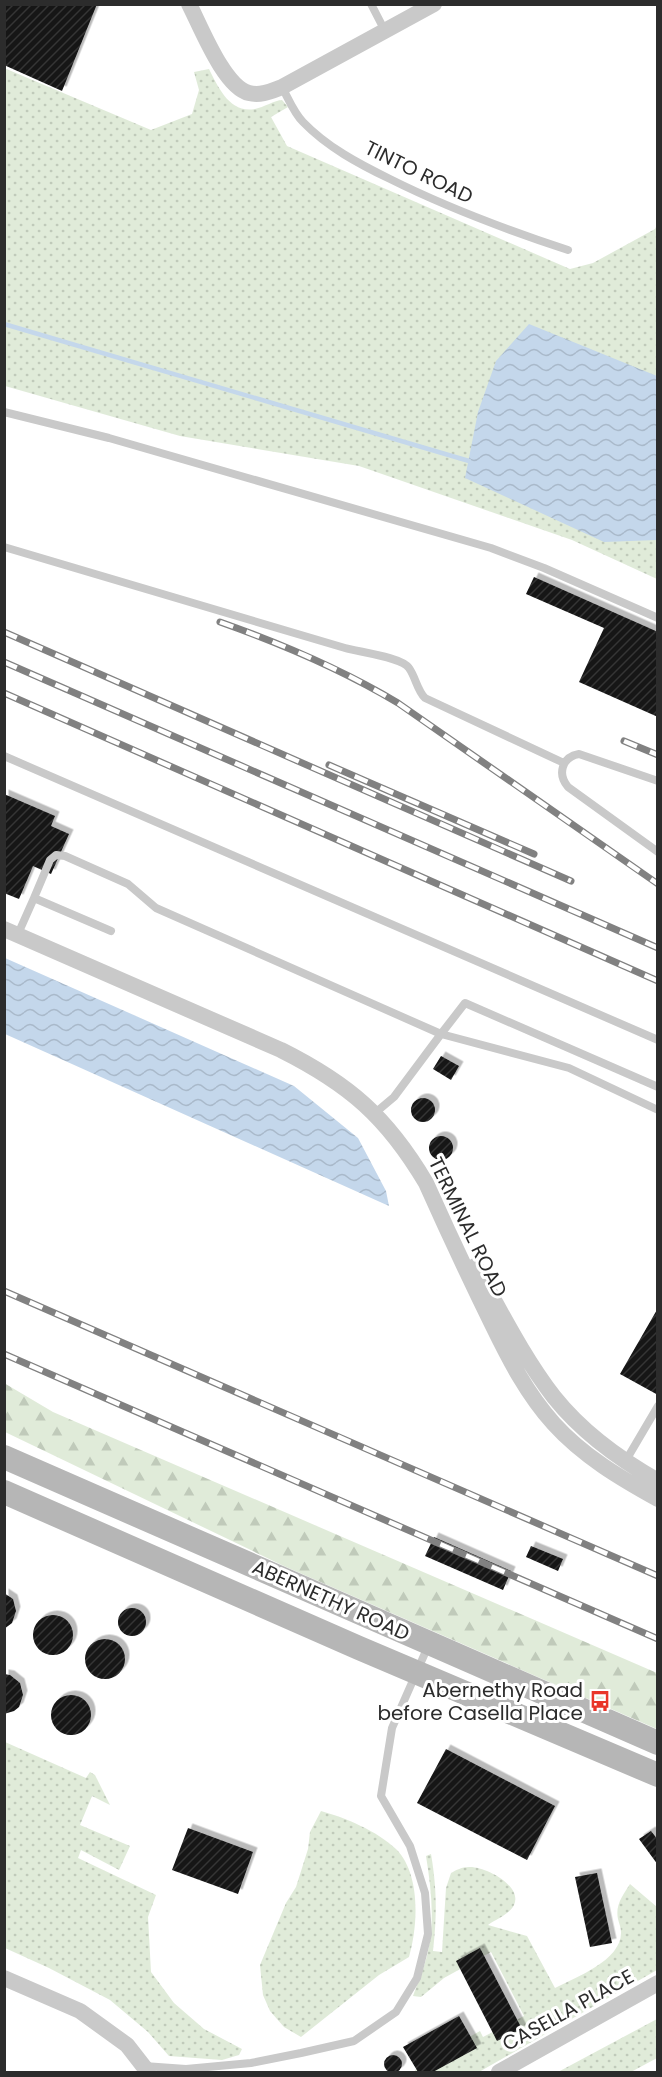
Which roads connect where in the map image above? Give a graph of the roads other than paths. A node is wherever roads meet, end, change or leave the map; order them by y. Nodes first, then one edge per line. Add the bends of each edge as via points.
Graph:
1 (189, 4) edge
2 (371, 4) edge
3 (434, 4) edge
4 (385, 30) junction
5 (282, 87) junction
6 (568, 250) dead end
7 (4, 412) edge
8 (4, 547) edge
9 (657, 618) edge
10 (4, 756) edge
11 (564, 763) junction
12 (657, 781) edge
13 (657, 852) edge
14 (34, 898) junction
15 (11, 931) edge
16 (111, 931) dead end
17 (441, 1034) junction
18 (657, 1040) edge
19 (657, 1087) edge
20 (657, 1110) edge
21 (375, 1113) junction
22 (426, 1183) junction
23 (657, 1406) edge
24 (4, 1457) edge
25 (625, 1462) junction
26 (657, 1481) edge
27 (4, 1492) edge
28 (657, 1499) edge
29 (430, 1643) junction
30 (416, 1672) junction
31 (657, 1743) edge
32 (657, 1775) edge
33 (4, 1978) edge
34 (657, 1983) edge
35 (146, 2069) edge
36 (499, 2073) edge

1 - 5 street via 227,76 248,93
2 - 4 lane
3 - 4 street
4 - 5 street
5 - 6 lane, TINTO ROAD via 300,120 364,167 496,226
7 - 9 lane via 491,548
8 - 11 lane via 400,661 408,666 425,698
10 - 18 lane
11 - 12 lane via 573,755 586,755
11 - 13 lane via 562,776 568,787
14 - 15 lane
14 - 16 lane
14 - 17 lane via 50,860 56,855 65,856 128,884 156,908
15 - 21 street, TERMINAL ROAD via 315,1066
17 - 19 lane via 465,1003
17 - 20 lane via 569,1068
17 - 21 lane via 394,1097
21 - 22 street, TERMINAL ROAD
22 - 25 street via 555,1398
22 - 28 street, TERMINAL ROAD via 506,1352 534,1399 583,1452
23 - 25 lane
24 - 29 main road, ABERNETHY ROAD
25 - 26 street
27 - 30 main road, ABERNETHY ROAD
29 - 30 lane
29 - 31 main road, ABERNETHY ROAD
30 - 32 main road, ABERNETHY ROAD
30 - 35 lane via 392,1728 381,1796 410,1846 425,1893 428,1934 417,1978 396,2012 354,2041 301,2054 251,2063
33 - 35 street via 80,2011 127,2045
34 - 36 street, CASELLA PLACE

